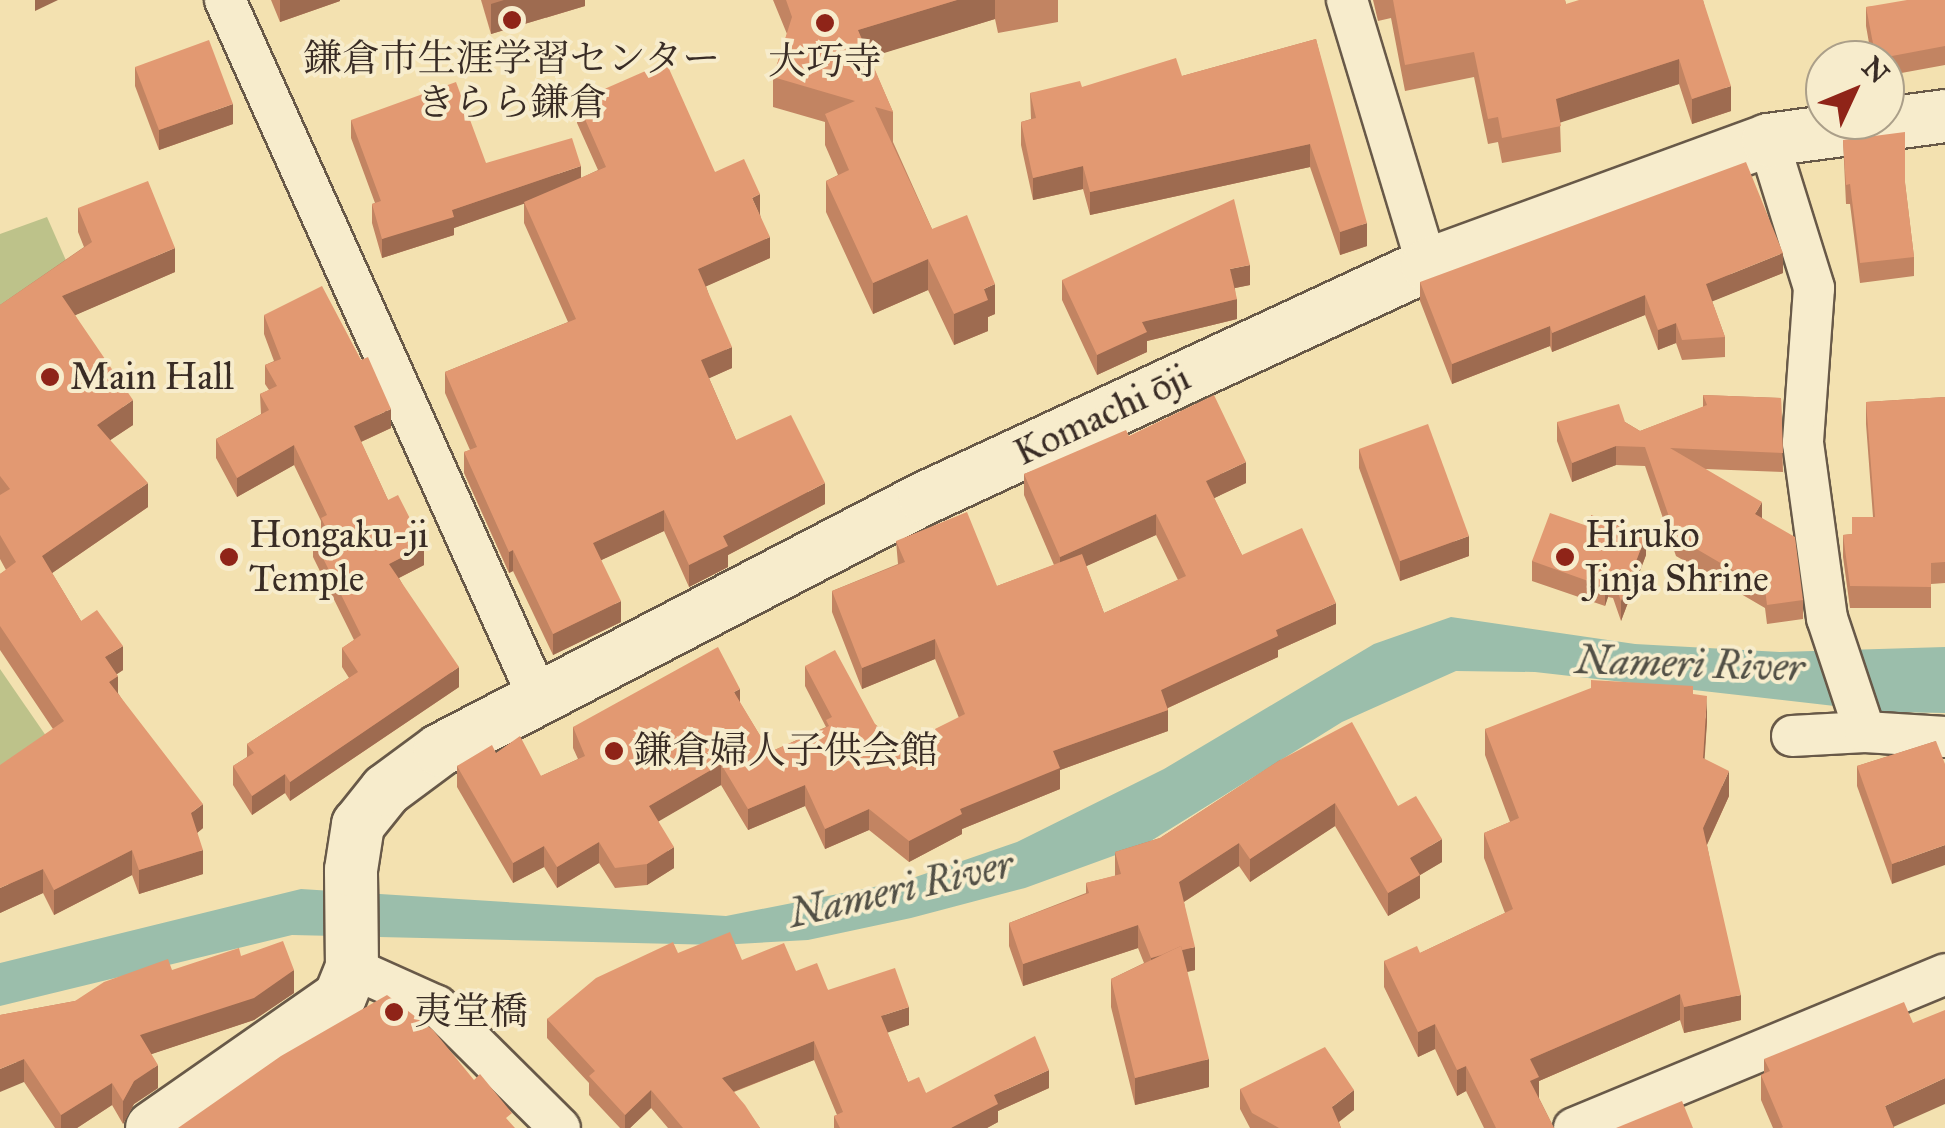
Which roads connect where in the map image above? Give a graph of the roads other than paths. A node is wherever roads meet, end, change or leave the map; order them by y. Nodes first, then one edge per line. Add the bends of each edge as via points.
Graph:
1 (226, 0) edge
2 (1347, 0) edge
3 (1945, 116) edge
4 (1768, 140) junction
5 (1427, 266) junction
6 (539, 699) junction
7 (1865, 732) junction
8 (1792, 736) dead end
9 (1945, 737) edge
10 (354, 949) junction
11 (1945, 974) edge
12 (152, 1128) edge
13 (560, 1128) edge
14 (1574, 1128) edge

1 - 6 street
2 - 5 street
3 - 4 street, Komachi ōji
4 - 5 street, Komachi ōji
4 - 7 street via 1814,288 1803,443 1827,618
5 - 6 street, Komachi ōji via 925,498
6 - 10 street, Komachi ōji via 440,750 386,790 358,824 351,870
7 - 8 street
7 - 9 street
10 - 12 street via 340,997
10 - 13 street via 437,1006
11 - 14 street

